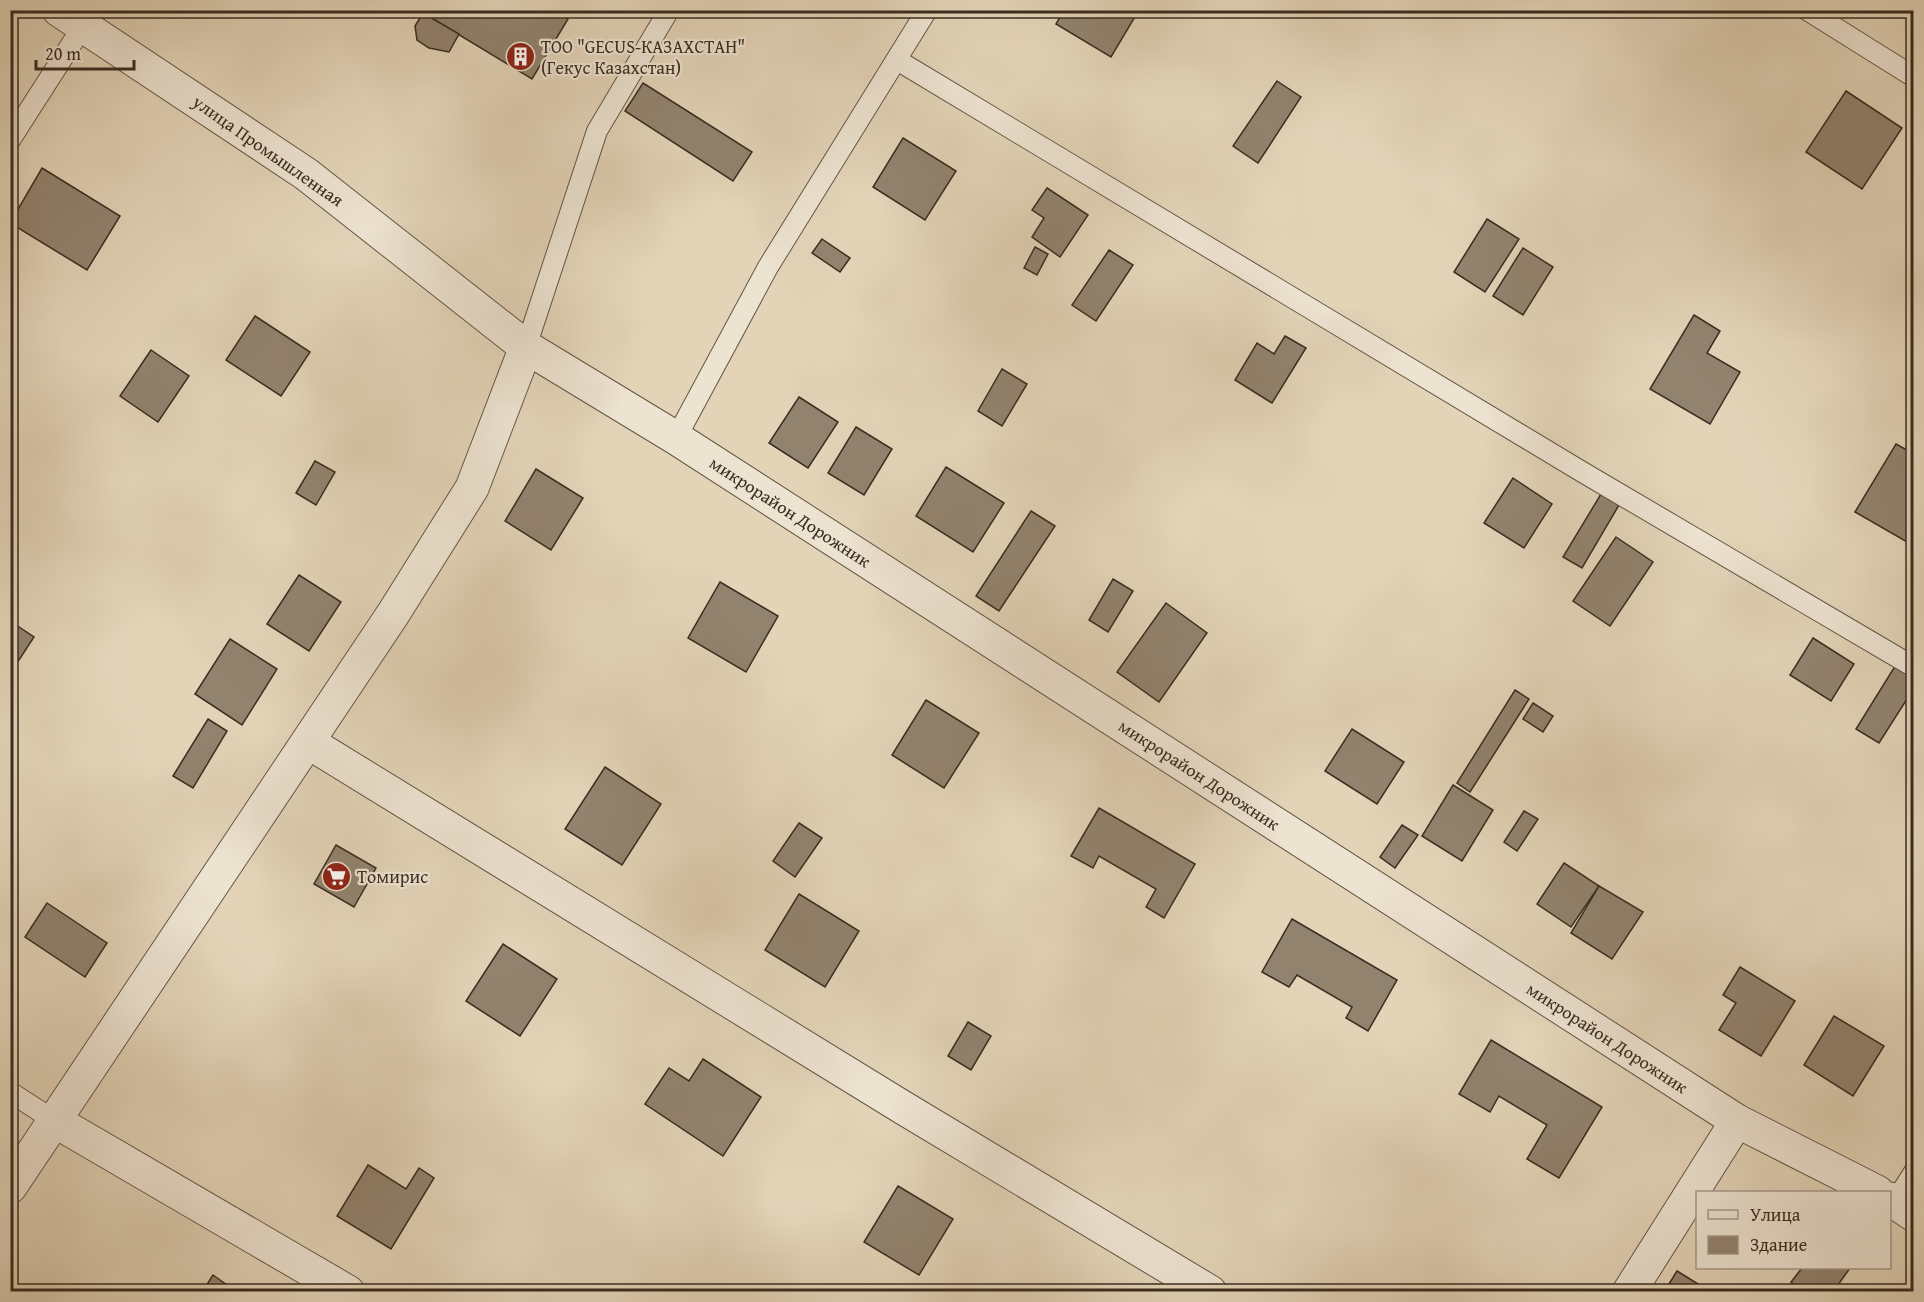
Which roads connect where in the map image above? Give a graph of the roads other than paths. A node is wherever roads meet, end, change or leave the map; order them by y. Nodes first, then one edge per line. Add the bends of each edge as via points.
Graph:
1 (669, 10) edge
2 (927, 10) edge
3 (1807, 10) edge
4 (71, 18) edge
5 (897, 60) junction
6 (1914, 77) edge
7 (10, 140) edge
8 (526, 347) junction
9 (676, 438) junction
10 (1914, 667) edge
11 (308, 742) junction
12 (10, 1092) edge
13 (55, 1121) junction
14 (1737, 1121) junction
15 (1914, 1172) edge
16 (10, 1187) edge
17 (1873, 1191) edge
18 (1894, 1202) edge
19 (348, 1292) edge
20 (1210, 1292) edge
21 (1629, 1292) edge

1 - 8 lane via 597,130
2 - 5 lane
3 - 6 lane
4 - 7 lane
4 - 8 street, улица Промышленная via 306,174
5 - 9 lane via 768,267
5 - 10 lane
8 - 9 street, микрорайон Дорожник
8 - 11 street via 472,488
9 - 14 street, микрорайон Дорожник
11 - 13 street
11 - 20 street
12 - 13 lane
13 - 16 street
13 - 19 street
14 - 17 street, микрорайон Дорожник
14 - 21 street
15 - 18 lane

